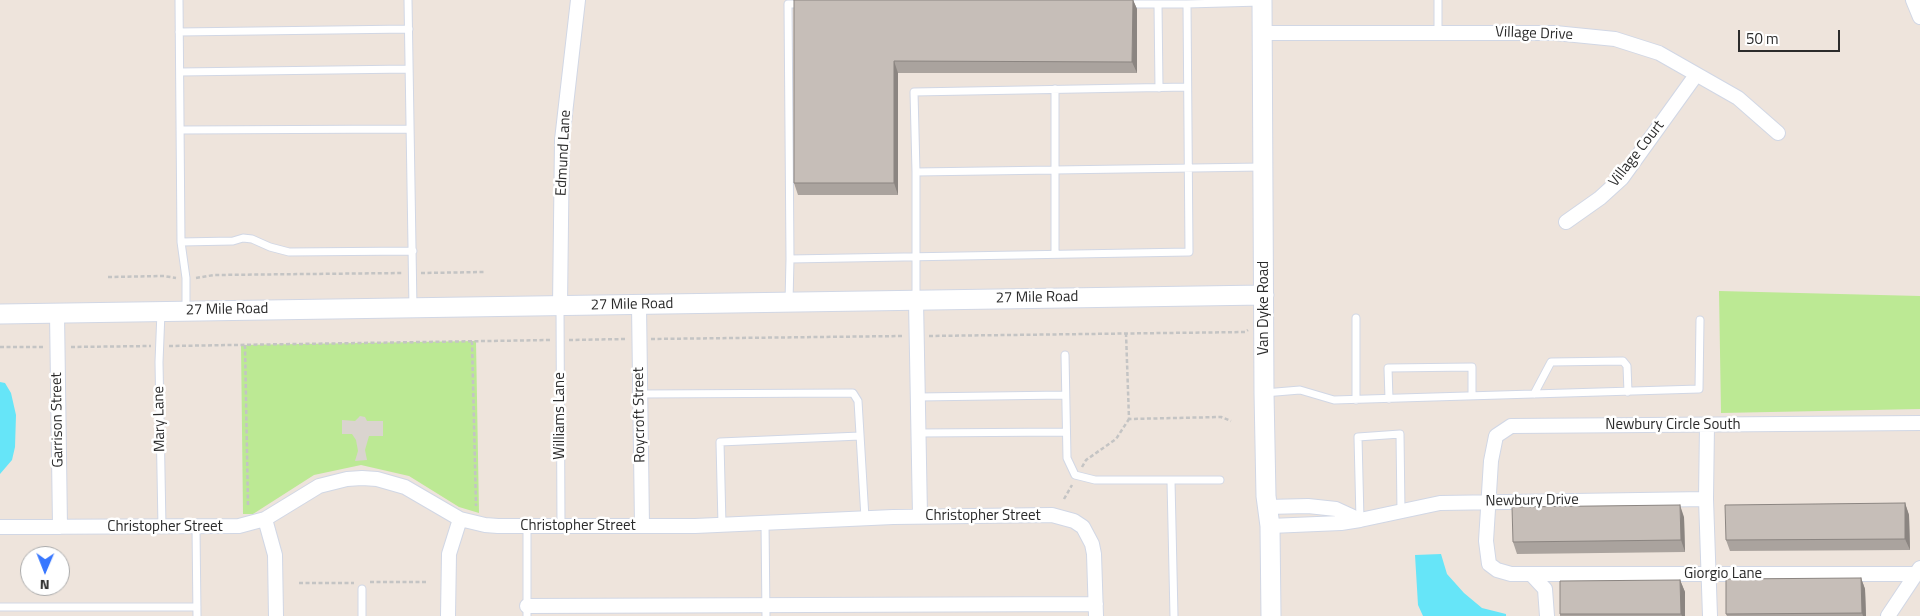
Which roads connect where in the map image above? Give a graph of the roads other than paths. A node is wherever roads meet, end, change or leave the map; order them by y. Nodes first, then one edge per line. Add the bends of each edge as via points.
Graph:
1 (179, 0) edge
2 (408, 0) edge
3 (578, 0) edge
4 (1438, 0) edge
5 (1913, 0) edge
6 (1262, 1) edge
7 (1158, 4) junction
8 (1187, 4) junction
9 (1920, 17) edge
10 (409, 29) junction
11 (179, 32) junction
12 (1438, 33) junction
13 (1263, 34) junction
14 (409, 69) junction
15 (180, 72) junction
16 (1696, 75) junction
17 (1187, 87) junction
18 (1159, 88) junction
19 (1055, 89) junction
20 (410, 129) junction
21 (180, 130) junction
22 (1778, 133) dead end
23 (1262, 167) junction
24 (1188, 169) junction
25 (1054, 170) junction
26 (916, 172) junction
27 (1566, 222) dead end
28 (181, 242) junction
29 (413, 251) junction
30 (1055, 254) junction
31 (916, 257) junction
32 (790, 259) junction
33 (1264, 294) junction
34 (916, 300) junction
35 (789, 302) junction
36 (639, 305) junction
37 (560, 306) junction
38 (413, 308) junction
39 (161, 311) junction
40 (186, 311) junction
41 (57, 313) junction
42 (0, 314) edge
43 (1356, 318) dead end
44 (1700, 320) dead end
45 (1065, 355) dead end
46 (1628, 392) junction
47 (1264, 393) junction
48 (640, 394) junction
49 (1534, 394) junction
50 (1065, 395) junction
51 (1472, 396) junction
52 (918, 397) junction
53 (1389, 399) junction
54 (1356, 400) junction
55 (1920, 423) edge
56 (1707, 425) junction
57 (1065, 432) junction
58 (919, 433) junction
59 (860, 436) junction
60 (1220, 480) dead end
61 (1171, 481) junction
62 (1706, 499) junction
63 (1488, 502) junction
64 (1268, 507) junction
65 (1401, 511) junction
66 (920, 516) junction
67 (865, 518) junction
68 (265, 519) junction
69 (460, 519) junction
70 (1360, 520) junction
71 (765, 523) junction
72 (722, 525) junction
73 (526, 526) junction
74 (561, 526) junction
75 (642, 526) junction
76 (1270, 526) junction
77 (0, 527) edge
78 (60, 527) junction
79 (162, 527) junction
80 (196, 527) junction
81 (1918, 571) edge
82 (1530, 574) junction
83 (1709, 574) junction
84 (362, 590) dead end
85 (0, 607) edge
86 (197, 607) junction
87 (1096, 610) edge
88 (527, 611) edge
89 (766, 611) edge
90 (197, 616) edge
91 (276, 616) edge
92 (362, 616) edge
93 (448, 616) edge
94 (1174, 616) edge
95 (1271, 616) edge
96 (1547, 616) edge
97 (1710, 616) edge
98 (1888, 616) edge

1 - 11 lane
2 - 10 lane
3 - 37 street, Edmund Lane via 562,140
4 - 12 lane
5 - 9 street
6 - 8 lane
6 - 13 street, Van Dyke Road
7 - 8 lane
7 - 18 lane
7 - 32 lane via 788,4
8 - 17 lane
10 - 11 lane
10 - 14 lane
11 - 15 lane
12 - 13 street, Village Drive
12 - 16 street, Village Drive via 1556,33 1614,39 1659,53
13 - 23 street, Van Dyke Road
14 - 15 lane
14 - 20 lane
15 - 21 lane
16 - 22 street, Village Drive via 1738,98
16 - 27 street, Village Court via 1622,178
17 - 18 lane
17 - 24 lane
18 - 19 lane
19 - 25 lane
19 - 26 lane via 914,92
20 - 21 lane
20 - 29 lane
21 - 28 lane
23 - 24 lane
23 - 33 street, Van Dyke Road
24 - 25 lane
24 - 30 lane via 1189,252
25 - 26 lane
25 - 30 lane
26 - 31 lane
28 - 29 lane via 243,238 289,252
28 - 40 lane
29 - 38 lane
30 - 31 lane
31 - 32 lane
31 - 34 lane
32 - 35 lane
33 - 34 street, 27 Mile Road
33 - 47 street, Van Dyke Road
34 - 35 street, 27 Mile Road
34 - 52 street
35 - 36 street, 27 Mile Road
36 - 37 street, 27 Mile Road
36 - 48 street, Roycroft Street
37 - 38 street, 27 Mile Road
37 - 74 lane, Williams Lane
38 - 40 street, 27 Mile Road
39 - 40 street, 27 Mile Road
39 - 41 street, 27 Mile Road
39 - 79 lane, Mary Lane
41 - 42 street, 27 Mile Road
41 - 78 street, Garrison Street
43 - 54 lane
44 - 46 lane via 1699,390
45 - 50 lane
46 - 49 lane
46 - 49 lane via 1627,366 1623,361 1551,362
47 - 54 lane via 1300,390 1334,400
47 - 64 street, Van Dyke Road
48 - 59 lane via 853,393 858,401
48 - 75 street, Roycroft Street
49 - 51 lane
50 - 52 lane
50 - 57 lane
51 - 53 lane
51 - 53 lane via 1472,366 1388,368
52 - 58 street
53 - 54 lane
55 - 56 street, Newbury Circle South
56 - 62 street
56 - 63 street, Newbury Circle South via 1510,426 1496,436
57 - 58 lane
57 - 61 lane via 1067,458 1077,476 1095,480
58 - 66 street
59 - 67 lane
59 - 72 lane via 720,442
60 - 61 lane
61 - 94 lane
62 - 63 street, Newbury Drive
62 - 83 street
63 - 65 street, Newbury Drive via 1440,503
63 - 82 street, Newbury Circle South via 1486,541 1489,564 1511,574
64 - 70 street via 1336,509
64 - 76 street, Van Dyke Road
65 - 70 street, Newbury Drive
65 - 70 lane via 1400,434 1358,437
66 - 67 street, Christopher Street
66 - 87 street, Christopher Street via 1052,515 1074,521 1082,527 1092,544
67 - 71 street, Christopher Street
68 - 69 street, Christopher Street via 319,486 362,478 405,487
68 - 80 street, Christopher Street via 239,526
68 - 91 street via 275,555
69 - 73 street, Christopher Street via 485,525
69 - 93 street via 449,554
70 - 76 street, Newbury Drive
71 - 72 street, Christopher Street
71 - 89 lane
72 - 75 street, Christopher Street
73 - 74 street, Christopher Street
73 - 88 lane
74 - 75 street, Christopher Street
76 - 95 street, Van Dyke Road
77 - 78 street, Christopher Street
78 - 79 street, Christopher Street
79 - 80 street, Christopher Street
80 - 86 lane
81 - 83 street, Giorgio Lane
81 - 98 street
82 - 83 street, Giorgio Lane
82 - 96 street via 1545,589
83 - 97 street
84 - 92 lane
85 - 86 lane
86 - 90 lane
87 - 89 street
88 - 89 street

